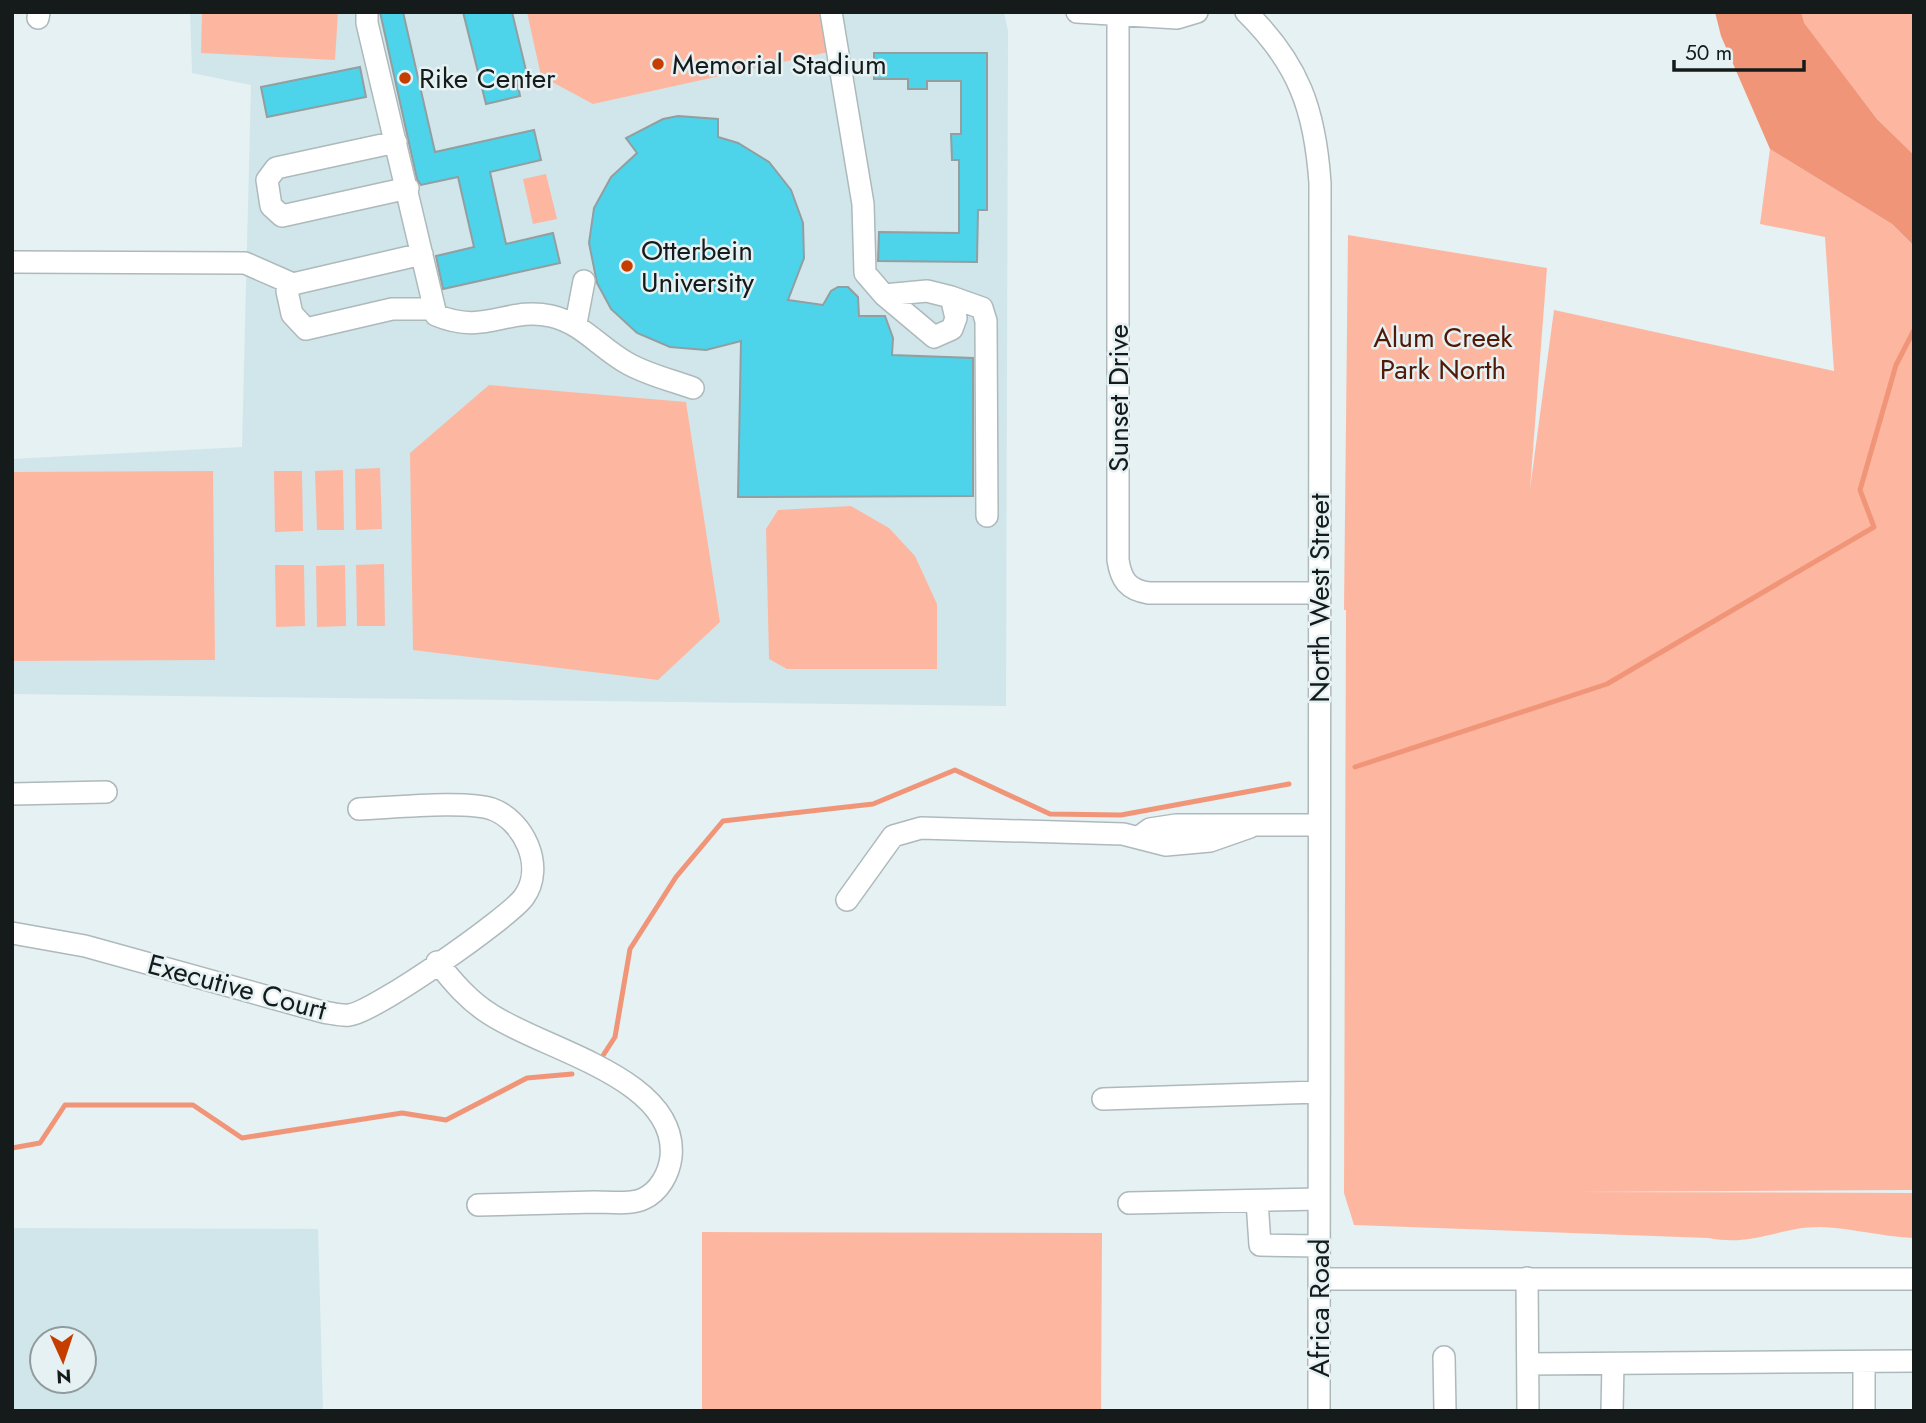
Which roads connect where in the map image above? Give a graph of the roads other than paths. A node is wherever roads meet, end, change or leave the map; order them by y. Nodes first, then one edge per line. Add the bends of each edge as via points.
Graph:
1 (367, 12) edge
2 (831, 12) edge
3 (1077, 12) edge
4 (1197, 12) edge
5 (1246, 12) edge
6 (1118, 15) junction
7 (396, 142) junction
8 (408, 187) junction
9 (422, 254) junction
10 (12, 262) edge
11 (584, 281) dead end
12 (293, 284) junction
13 (884, 295) junction
14 (951, 297) junction
15 (434, 309) junction
16 (576, 323) junction
17 (693, 388) dead end
18 (987, 516) dead end
19 (1319, 593) junction
20 (106, 792) dead end
21 (12, 794) edge
22 (359, 809) dead end
23 (1319, 825) junction
24 (848, 900) dead end
25 (12, 933) edge
26 (437, 962) junction
27 (1319, 1092) junction
28 (1103, 1099) dead end
29 (1257, 1201) junction
30 (1319, 1202) junction
31 (1129, 1203) dead end
32 (478, 1205) dead end
33 (1319, 1246) junction
34 (1527, 1278) junction
35 (1319, 1279) junction
36 (1914, 1279) edge
37 (1444, 1357) dead end
38 (1914, 1361) edge
39 (1864, 1362) junction
40 (1528, 1364) junction
41 (1613, 1364) junction
42 (1318, 1411) edge
43 (1445, 1411) edge
44 (1528, 1411) edge
45 (1612, 1411) edge
46 (1864, 1411) edge

1 - 7 street
2 - 13 street via 863,204 865,273
3 - 6 street
4 - 6 street via 1177,18
5 - 19 street, North West Street via 1297,77 1309,103 1318,150
6 - 19 street, Sunset Drive via 1121,577 1132,589 1149,593
7 - 8 street
7 - 8 street via 276,168 267,180 271,206 282,216
8 - 9 street
9 - 12 street
9 - 15 street
10 - 12 street via 245,263
11 - 16 street
12 - 15 street via 287,291 292,314 306,329 392,309
13 - 14 street via 927,291
13 - 14 street via 934,337 952,329 956,318
14 - 18 street via 982,308 986,321
15 - 16 street via 436,315 453,323 482,324 520,314
16 - 17 street via 630,365
19 - 23 street, North West Street
20 - 21 street
22 - 26 street, Executive Court via 490,808 511,819 526,838 533,867 525,896
23 - 24 street via 1176,825 1150,829 1139,836 921,828 893,836
23 - 27 street, North West Street
25 - 26 street, Executive Court via 85,946 323,1012 349,1015 375,1006
26 - 32 street via 491,1015 642,1092 668,1124 673,1143 665,1179 642,1199
27 - 28 street
27 - 30 street, North West Street
29 - 30 street
29 - 31 street
29 - 33 street via 1261,1245
30 - 33 street, Africa Road
33 - 35 street, Africa Road
34 - 35 street
34 - 36 street
34 - 40 street
35 - 42 street, Africa Road
37 - 43 street
38 - 39 street
39 - 41 street
39 - 46 street
40 - 41 street
40 - 44 street
41 - 45 street

